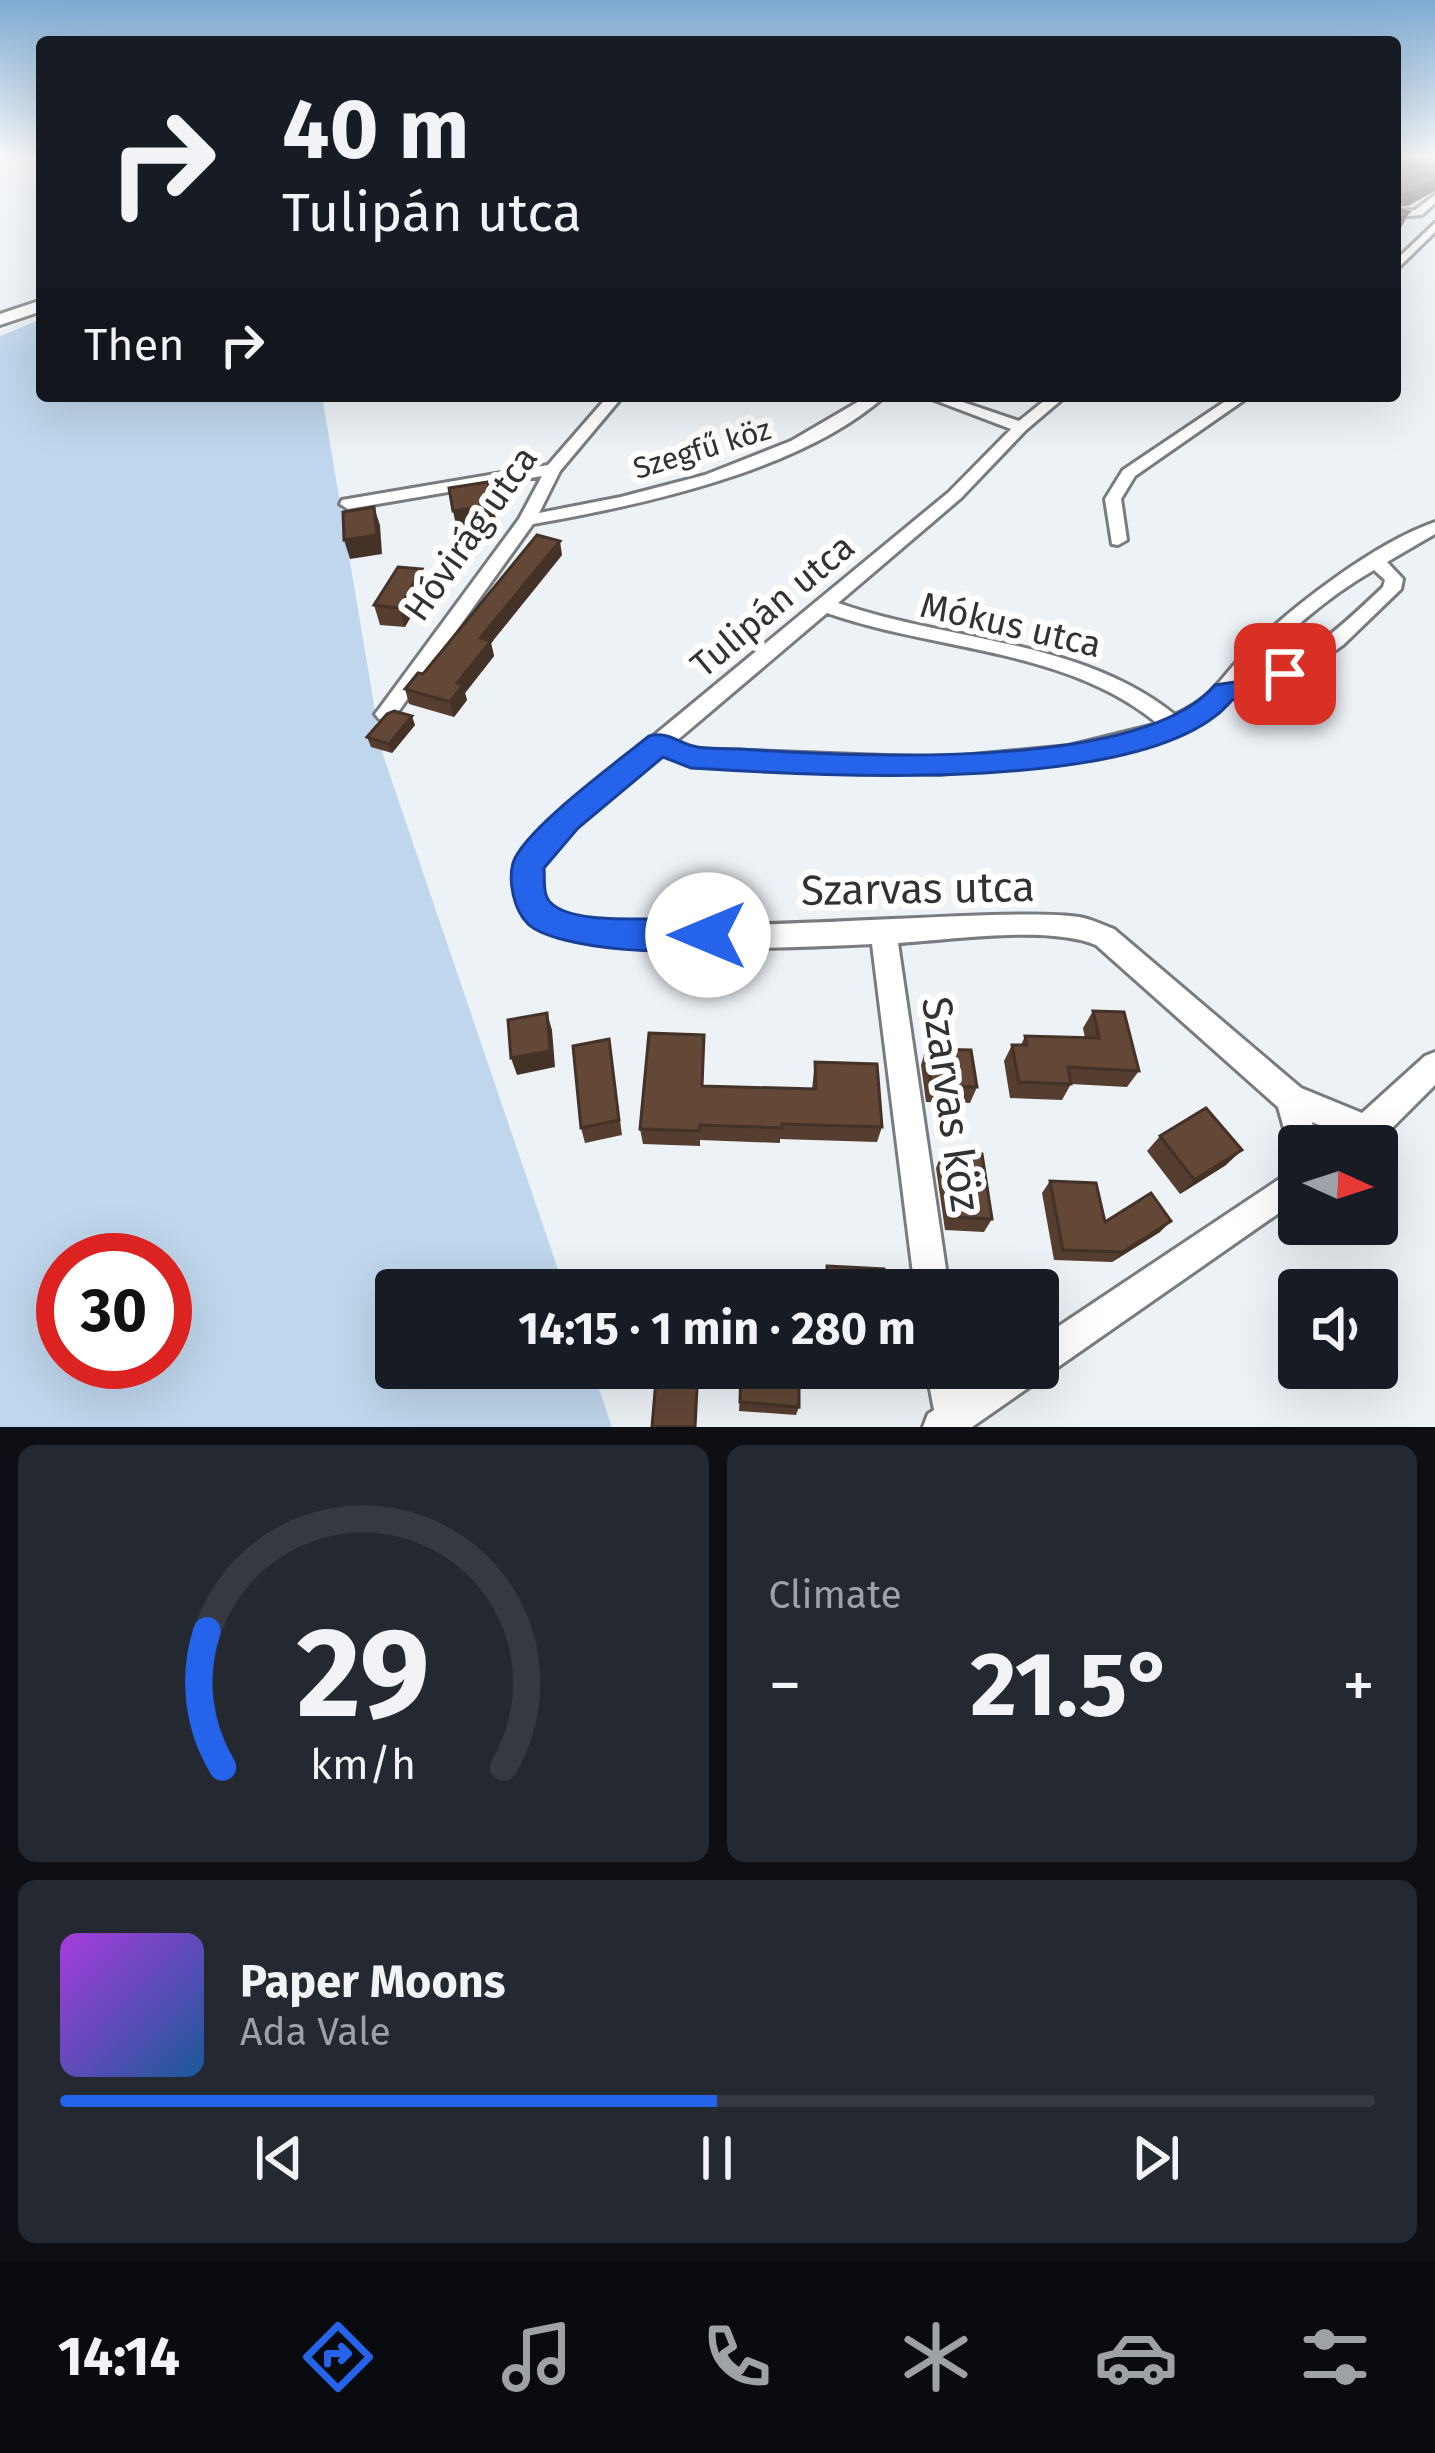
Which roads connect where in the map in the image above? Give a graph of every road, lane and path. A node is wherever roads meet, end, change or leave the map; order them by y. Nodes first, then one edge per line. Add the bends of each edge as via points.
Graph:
1 (1434, 227) edge
2 (1401, 262) edge
3 (36, 307) edge
4 (0, 320) edge
5 (611, 402) edge
6 (868, 402) edge
7 (948, 402) edge
8 (1052, 402) edge
9 (1234, 402) edge
10 (1021, 427) junction
11 (553, 470) junction
12 (348, 504) dead end
13 (527, 520) junction
14 (1435, 527) edge
15 (1118, 540) dead end
16 (1373, 560) junction
17 (824, 605) junction
18 (1224, 691) junction
19 (386, 714) edge
20 (1173, 725) junction
21 (659, 744) junction
22 (528, 865) joint
23 (883, 931) junction
24 (1435, 1066) edge
25 (1292, 1099) junction
26 (1298, 1125) edge
27 (1335, 1125) edge
28 (1371, 1125) edge
29 (1278, 1195) edge
30 (929, 1269) edge
31 (1059, 1347) edge
32 (945, 1389) edge
33 (997, 1389) edge
34 (948, 1423) edge

1 - 2 street
3 - 4 main road
5 - 11 street, Hóvirág utca
6 - 13 street, Szegfű köz via 781,455 602,508
7 - 10 street
8 - 10 street, Tulipán utca
9 - 15 street via 1129,473 1113,499
10 - 17 street, Tulipán utca via 955,495
11 - 12 street
11 - 13 street, Hóvirág utca
13 - 19 street, Hóvirág utca
14 - 16 street
16 - 18 street via 1251,659
16 - 18 street via 1394,579 1392,589 1317,660 1253,688
17 - 20 street, Mókus utca via 870,625 1108,680
17 - 21 street, Tulipán utca
18 - 20 street via 1211,707
20 - 21 street via 1069,754 940,766 691,757
21 - 22 street, Tulipán utca
22 - 23 street, Szarvas utca via 529,898 541,915 566,926 664,936
23 - 25 street, Szarvas utca via 1036,926 1105,937
23 - 30 street, Szarvas köz
24 - 28 street
25 - 26 street
25 - 27 street, Szarvas utca
29 - 31 street
32 - 34 street
33 - 34 street

